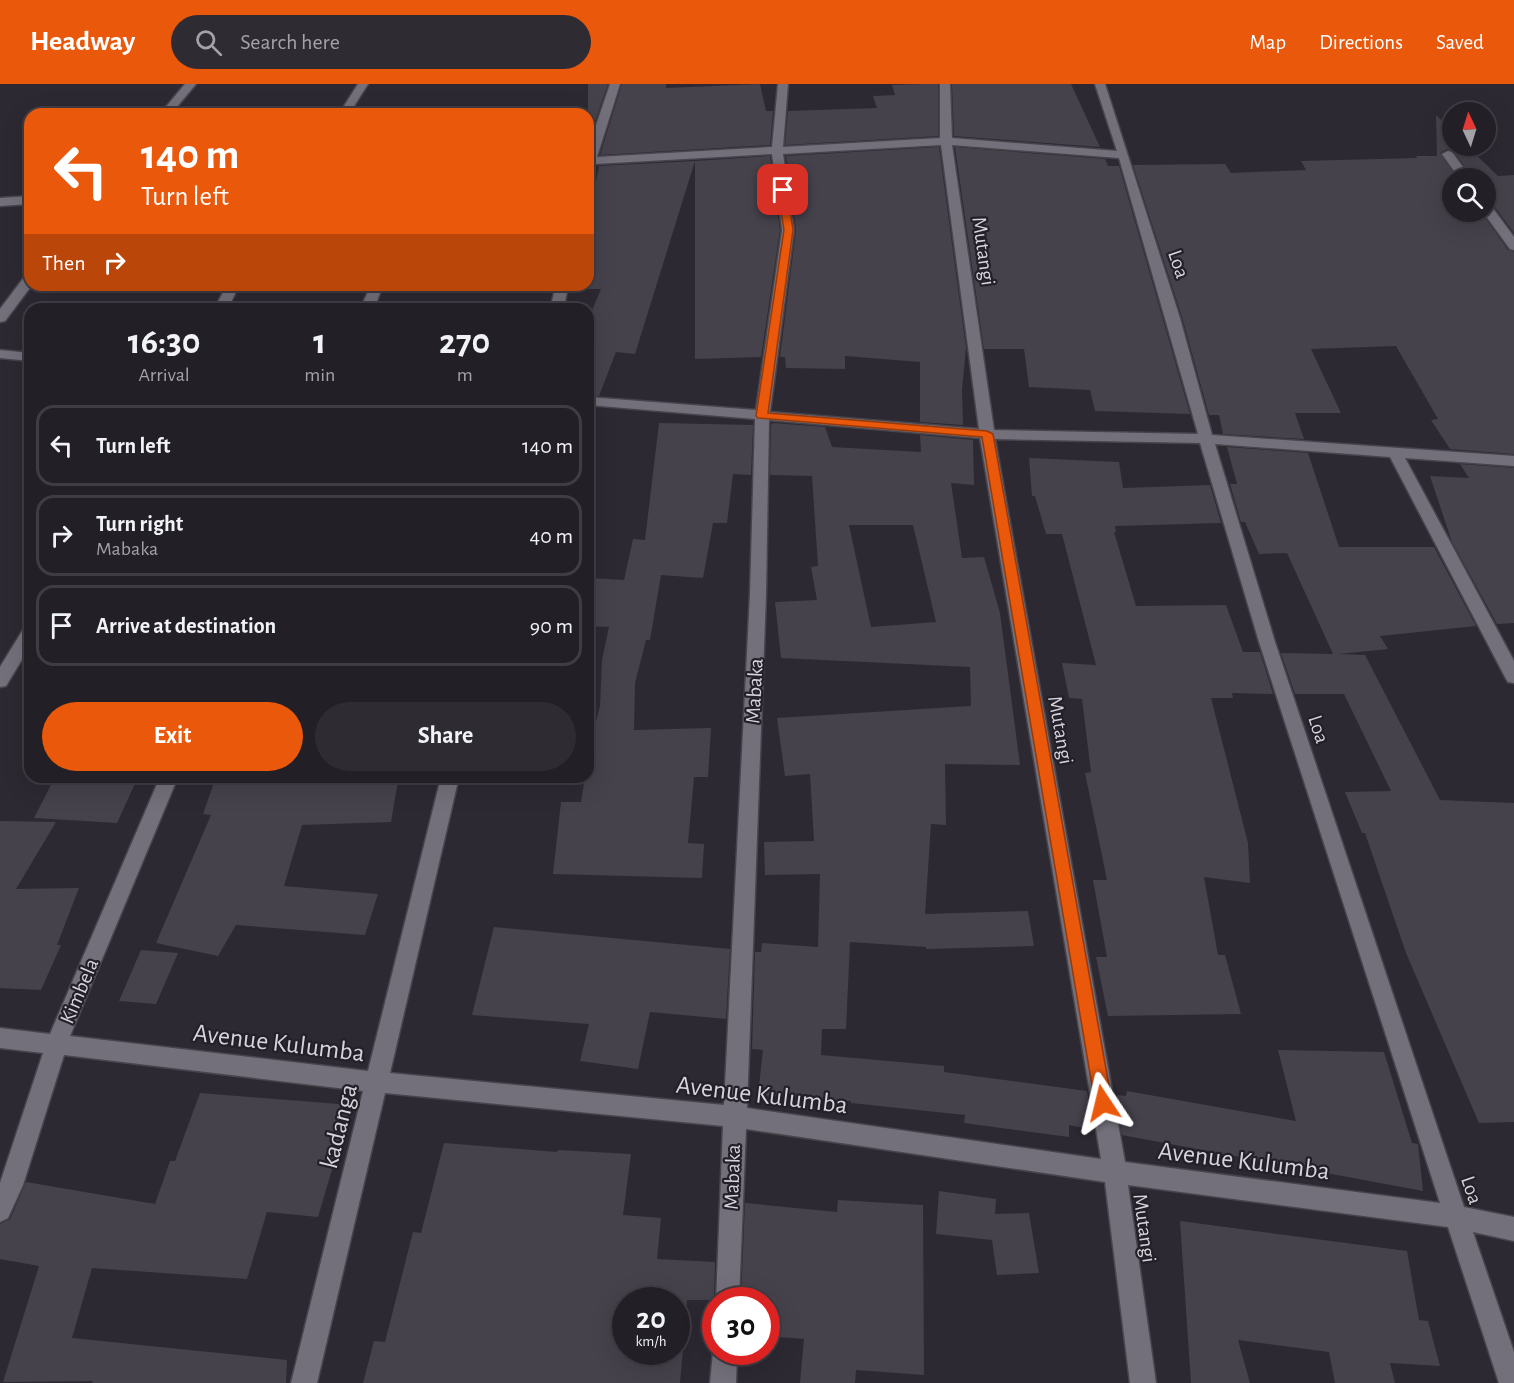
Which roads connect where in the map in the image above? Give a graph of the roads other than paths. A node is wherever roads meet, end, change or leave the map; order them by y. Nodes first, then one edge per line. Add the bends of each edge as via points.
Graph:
1 (191, 84) edge
2 (363, 84) edge
3 (615, 84) edge
4 (783, 84) edge
5 (945, 84) edge
6 (1100, 84) edge
7 (170, 108) edge
8 (348, 108) edge
9 (946, 141) junction
10 (594, 145) edge
11 (777, 150) junction
12 (1124, 155) junction
13 (594, 163) edge
14 (24, 200) edge
15 (0, 202) edge
16 (1496, 221) edge
17 (1514, 246) edge
18 (24, 287) edge
19 (0, 318) edge
20 (0, 354) edge
21 (24, 356) edge
22 (594, 402) edge
23 (762, 416) junction
24 (987, 434) junction
25 (1206, 439) junction
26 (1394, 451) junction
27 (1514, 461) edge
28 (24, 642) edge
29 (1514, 676) edge
30 (0, 681) edge
31 (166, 783) edge
32 (449, 783) edge
33 (0, 1038) edge
34 (56, 1045) junction
35 (378, 1082) junction
36 (735, 1117) junction
37 (1115, 1172) junction
38 (0, 1210) edge
39 (1457, 1217) junction
40 (1514, 1229) edge
41 (728, 1287) edge
42 (724, 1365) edge
43 (304, 1383) edge
44 (723, 1383) edge
45 (1143, 1383) edge
46 (1512, 1383) edge

1 - 7 street
2 - 8 street
3 - 10 street
4 - 11 street, Mabaka
5 - 9 street, Mutangi
6 - 12 street, Loa
9 - 11 street
9 - 12 street
9 - 24 street, Mutangi
11 - 13 street
11 - 23 street, Mabaka via 788,230
12 - 25 street, Loa
14 - 15 street
16 - 17 street
18 - 19 street
20 - 21 street
22 - 23 street
23 - 24 street
23 - 36 street, Mabaka via 758,606
24 - 25 street
24 - 37 street, Mutangi
25 - 26 street
25 - 39 street, Loa via 1278,676
26 - 27 street
26 - 29 street
28 - 30 street
31 - 34 street, Kimbela
32 - 35 street, kadanga
33 - 34 street, Avenue Kulumba
34 - 35 street, Avenue Kulumba
34 - 38 street, Kimbela
35 - 36 street, Avenue Kulumba
35 - 43 street, kadanga
36 - 37 street, Avenue Kulumba
36 - 41 street, Mabaka
37 - 39 street, Avenue Kulumba
37 - 45 street, Mutangi
39 - 40 street, Avenue Kulumba
39 - 46 street, Loa
42 - 44 street

